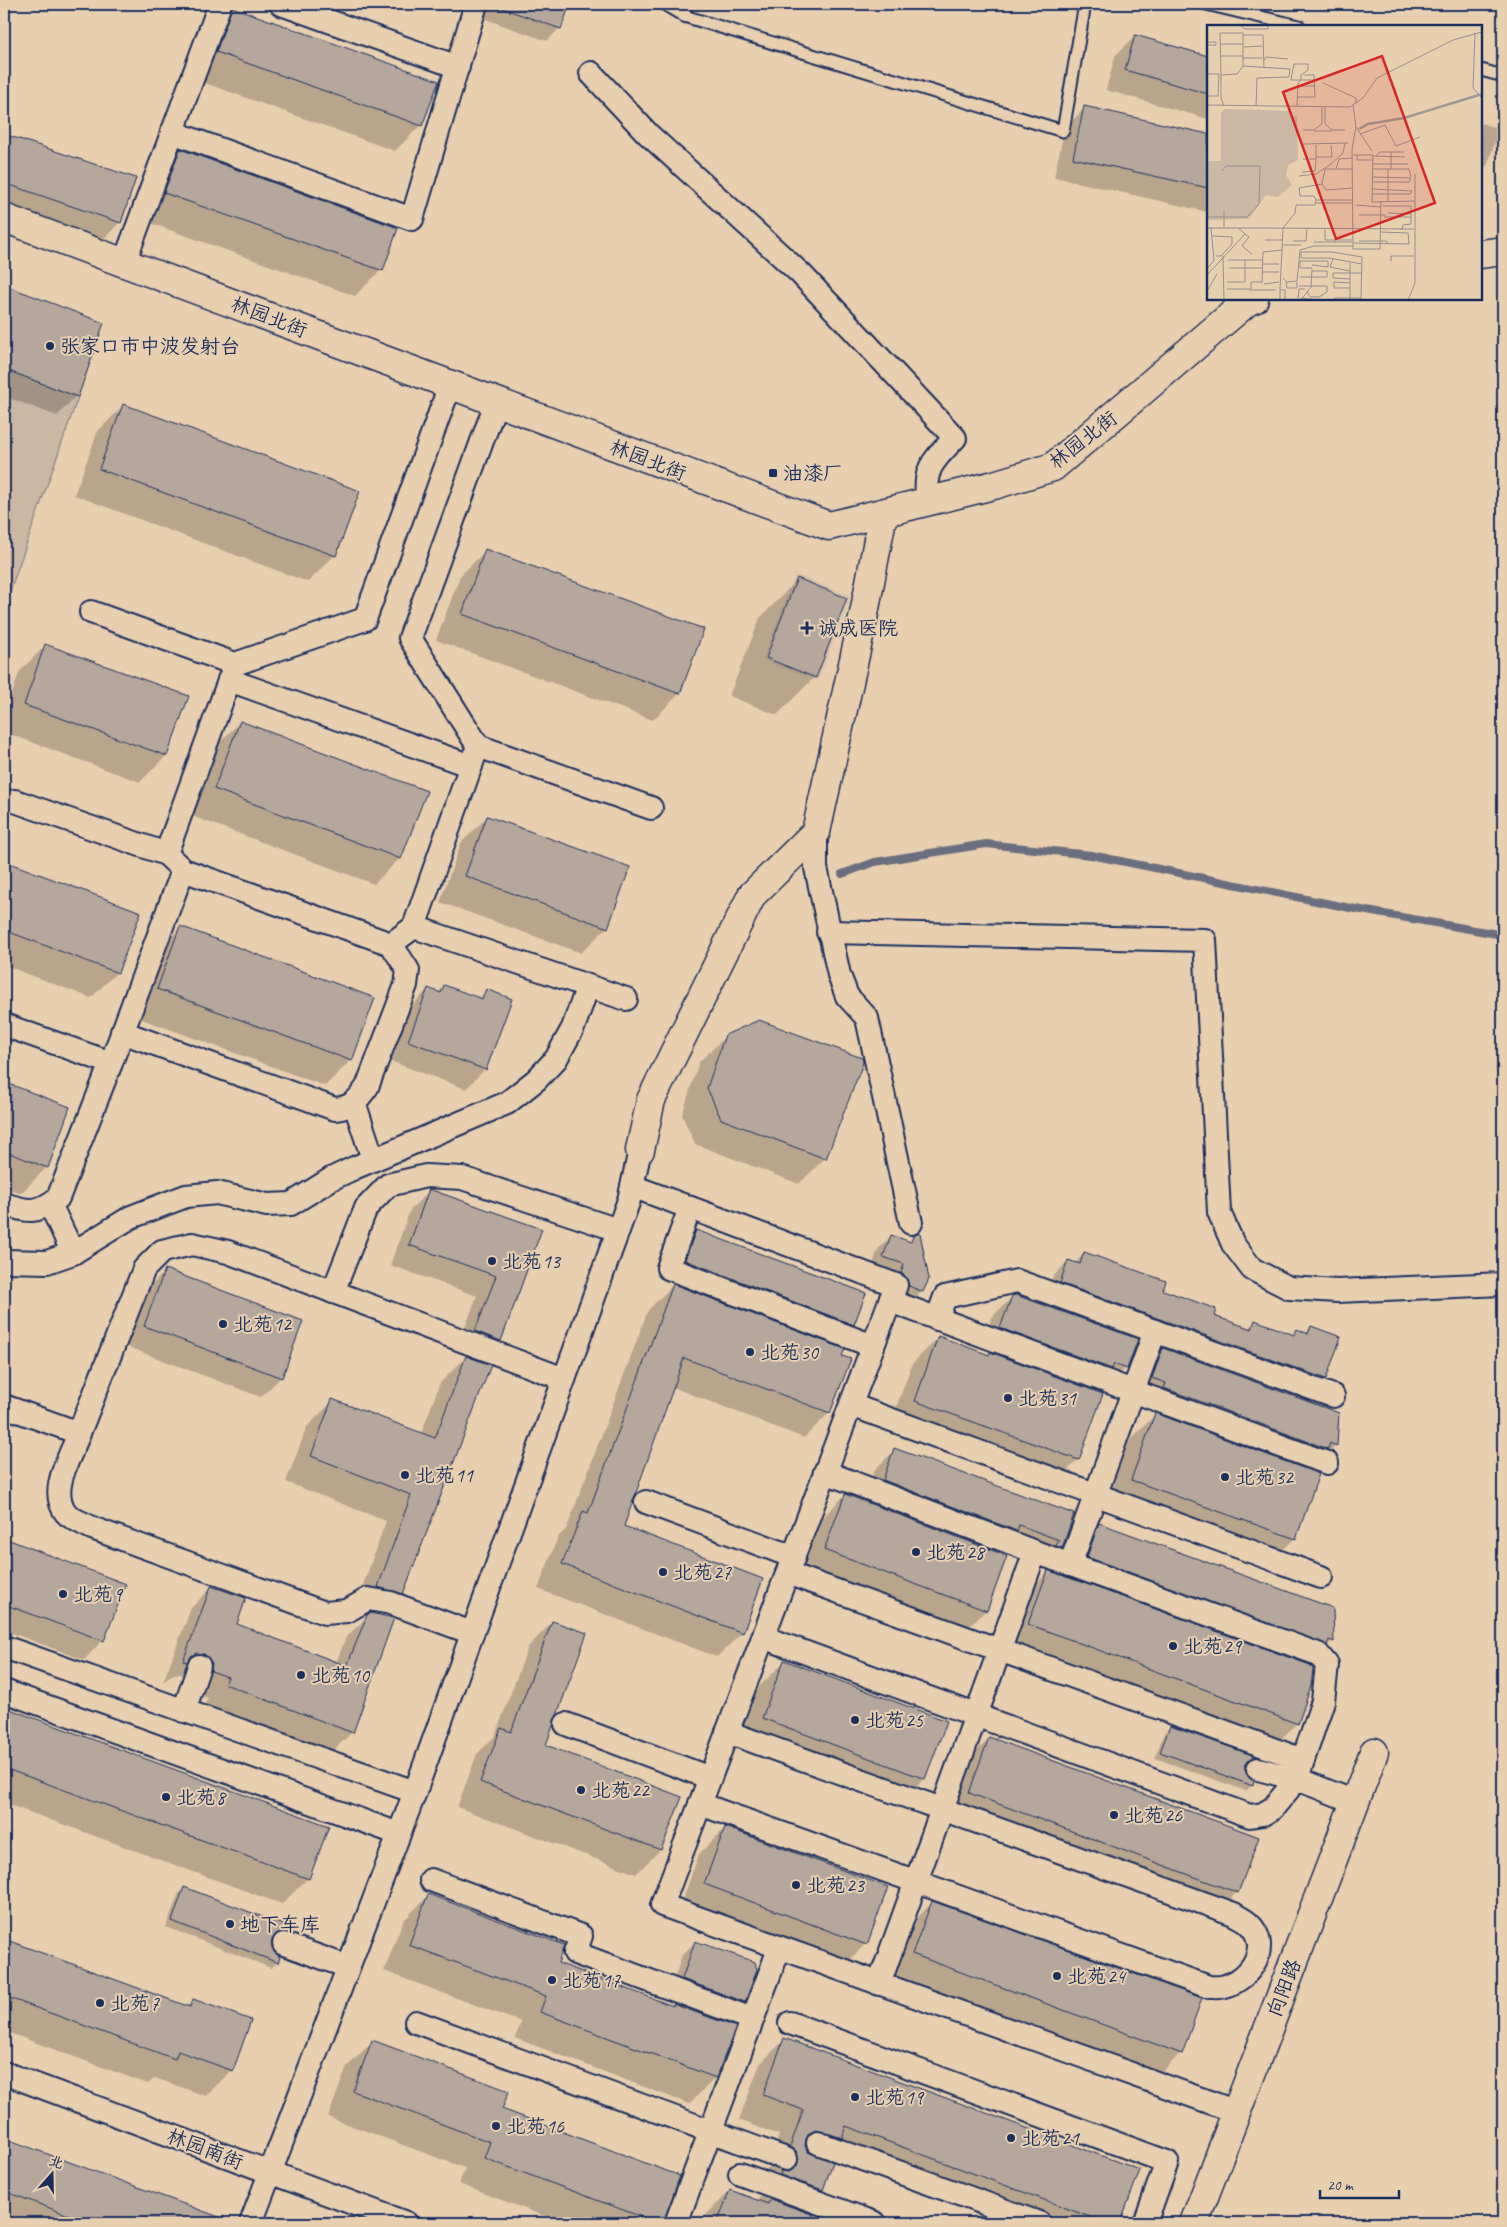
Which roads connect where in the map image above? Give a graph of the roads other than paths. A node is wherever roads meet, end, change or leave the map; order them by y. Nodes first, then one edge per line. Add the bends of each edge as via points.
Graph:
1 (220, 4) edge
2 (281, 4) edge
3 (476, 4) edge
4 (664, 4) edge
5 (686, 4) edge
6 (1085, 4) edge
7 (1206, 4) edge
8 (684, 16) junction
9 (1295, 25) edge
10 (458, 67) junction
11 (1482, 70) edge
12 (591, 74) dead end
13 (1503, 76) edge
14 (172, 132) junction
15 (4, 218) edge
16 (1503, 251) edge
17 (1482, 254) edge
18 (124, 263) junction
19 (1251, 300) edge
20 (450, 385) junction
21 (496, 403) junction
22 (928, 501) junction
23 (883, 513) junction
24 (91, 612) dead end
25 (232, 672) junction
26 (474, 756) junction
27 (15, 801) dead end
28 (651, 808) dead end
29 (816, 832) junction
30 (166, 854) junction
31 (183, 870) junction
32 (414, 927) junction
33 (828, 932) junction
34 (391, 944) junction
35 (588, 986) junction
36 (626, 999) dead end
37 (4, 1025) edge
38 (122, 1032) junction
39 (111, 1063) junction
40 (354, 1102) junction
41 (640, 1150) joint
42 (373, 1160) junction
43 (632, 1186) junction
44 (4, 1204) edge
45 (50, 1204) junction
46 (690, 1208) junction
47 (912, 1223) dead end
48 (618, 1230) junction
49 (73, 1253) junction
50 (4, 1261) edge
51 (1503, 1284) edge
52 (333, 1292) junction
53 (890, 1301) junction
54 (938, 1318) junction
55 (1155, 1332) junction
56 (873, 1346) junction
57 (564, 1379) junction
58 (1133, 1391) junction
59 (1333, 1396) dead end
60 (851, 1405) junction
61 (4, 1406) edge
62 (79, 1433) junction
63 (1327, 1463) dead end
64 (825, 1472) junction
65 (1095, 1495) junction
66 (646, 1502) dead end
67 (1035, 1552) junction
68 (791, 1565) junction
69 (1070, 1565) junction
70 (1321, 1577) dead end
71 (472, 1633) junction
72 (763, 1637) junction
73 (4, 1647) edge
74 (1000, 1650) junction
75 (199, 1666) dead end
76 (4, 1691) edge
77 (184, 1710) junction
78 (976, 1715) junction
79 (566, 1724) dead end
80 (727, 1732) junction
81 (1374, 1752) dead end
82 (1258, 1770) dead end
83 (1300, 1770) junction
84 (710, 1778) junction
85 (415, 1792) junction
86 (1355, 1802) junction
87 (700, 1804) junction
88 (942, 1810) junction
89 (399, 1834) junction
90 (431, 1880) dead end
91 (915, 1883) junction
92 (284, 1944) dead end
93 (779, 1949) junction
94 (1257, 1958) junction
95 (348, 1967) junction
96 (1290, 1971) junction
97 (879, 1984) junction
98 (752, 2019) junction
99 (416, 2022) dead end
100 (790, 2024) dead end
101 (4, 2073) edge
102 (1237, 2112) junction
103 (710, 2132) junction
104 (818, 2142) dead end
105 (786, 2159) dead end
106 (269, 2173) junction
107 (740, 2174) dead end
108 (251, 2223) edge
109 (406, 2223) edge
110 (676, 2223) edge
111 (875, 2223) edge
112 (1038, 2223) edge
113 (1145, 2223) edge
114 (1194, 2223) edge

1 - 14 street
2 - 10 street
3 - 10 street
4 - 8 lane
5 - 8 lane
6 - 8 lane via 1063,130
7 - 9 lane
10 - 14 street via 412,219
11 - 13 lane
12 - 22 street via 648,134 801,274 955,438 932,462 925,486
14 - 18 street
15 - 18 street, 林园北街
16 - 17 street
18 - 20 street, 林园北街
19 - 22 street, 林园北街 via 1053,467
20 - 21 street, 林园北街
20 - 25 street via 365,619
21 - 23 street, 林园北街 via 829,526
21 - 26 street via 410,638
22 - 23 street, 林园北街
23 - 29 street
24 - 25 street
25 - 26 street
25 - 30 street
26 - 28 street
26 - 32 street
27 - 30 street
29 - 33 street via 816,868
29 - 41 street via 752,895 651,1100
30 - 31 street
31 - 34 street
31 - 38 street
32 - 34 street
32 - 35 street
33 - 47 street via 847,996 867,1018
33 - 51 street via 1205,940 1219,1212 1233,1244 1252,1270 1289,1288 1337,1291
34 - 40 street via 408,970 406,985 367,1087
35 - 36 street
35 - 42 street via 573,1028 556,1058 536,1080 507,1103
37 - 39 street
38 - 39 street
38 - 40 street via 335,1109 348,1107
39 - 45 street via 58,1198
40 - 42 street
41 - 43 street
42 - 49 street via 331,1179 290,1204 266,1205 217,1193 186,1196 131,1217
43 - 46 street
43 - 48 street
44 - 45 street via 28,1211 43,1209
45 - 49 street
46 - 53 street via 896,1285
46 - 56 street via 668,1268
48 - 52 street via 462,1178 426,1176 388,1185 366,1208
48 - 57 street
49 - 50 street via 47,1262
52 - 57 street
52 - 62 street via 228,1252 192,1244 162,1251 144,1268
53 - 54 street
53 - 56 street
54 - 55 street via 945,1297 1018,1281
54 - 58 street
55 - 58 street
55 - 59 street
56 - 60 street
57 - 71 street
58 - 63 street
58 - 65 street
60 - 64 street
60 - 65 street
61 - 62 street
62 - 71 street via 58,1497 66,1514 92,1528 325,1613 347,1611 368,1599 391,1602
64 - 67 street
64 - 68 street
65 - 69 street
65 - 70 street
66 - 68 street
67 - 69 street
67 - 74 street
68 - 72 street
68 - 74 street
69 - 83 street via 1318,1654 1326,1665 1324,1701
71 - 85 street
72 - 78 street
72 - 80 street
73 - 77 street
74 - 78 street
74 - 83 street
75 - 77 street
76 - 89 street
77 - 85 street
78 - 83 street via 1250,1816 1273,1808
78 - 88 street
79 - 84 street
80 - 84 street
80 - 88 street
81 - 86 street, 向阳路
82 - 83 street
83 - 86 street
84 - 87 street
85 - 89 street
86 - 96 street, 向阳路
87 - 91 street
87 - 93 street via 662,1905
88 - 91 street
88 - 94 street via 1234,1914 1248,1923 1258,1937
89 - 95 street
90 - 98 street via 581,1936 575,1953
91 - 94 street via 1209,1987 1224,1986 1241,1978
91 - 97 street
92 - 95 street
93 - 97 street
93 - 98 street
94 - 96 street
95 - 106 street
96 - 102 street, 向阳路
97 - 102 street
98 - 103 street
99 - 103 street
100 - 113 street via 1167,2162
101 - 106 street, 林园南街
102 - 114 street, 向阳路
103 - 105 street
103 - 110 street
104 - 112 street
106 - 108 street
106 - 109 street, 林园南街
107 - 111 street

